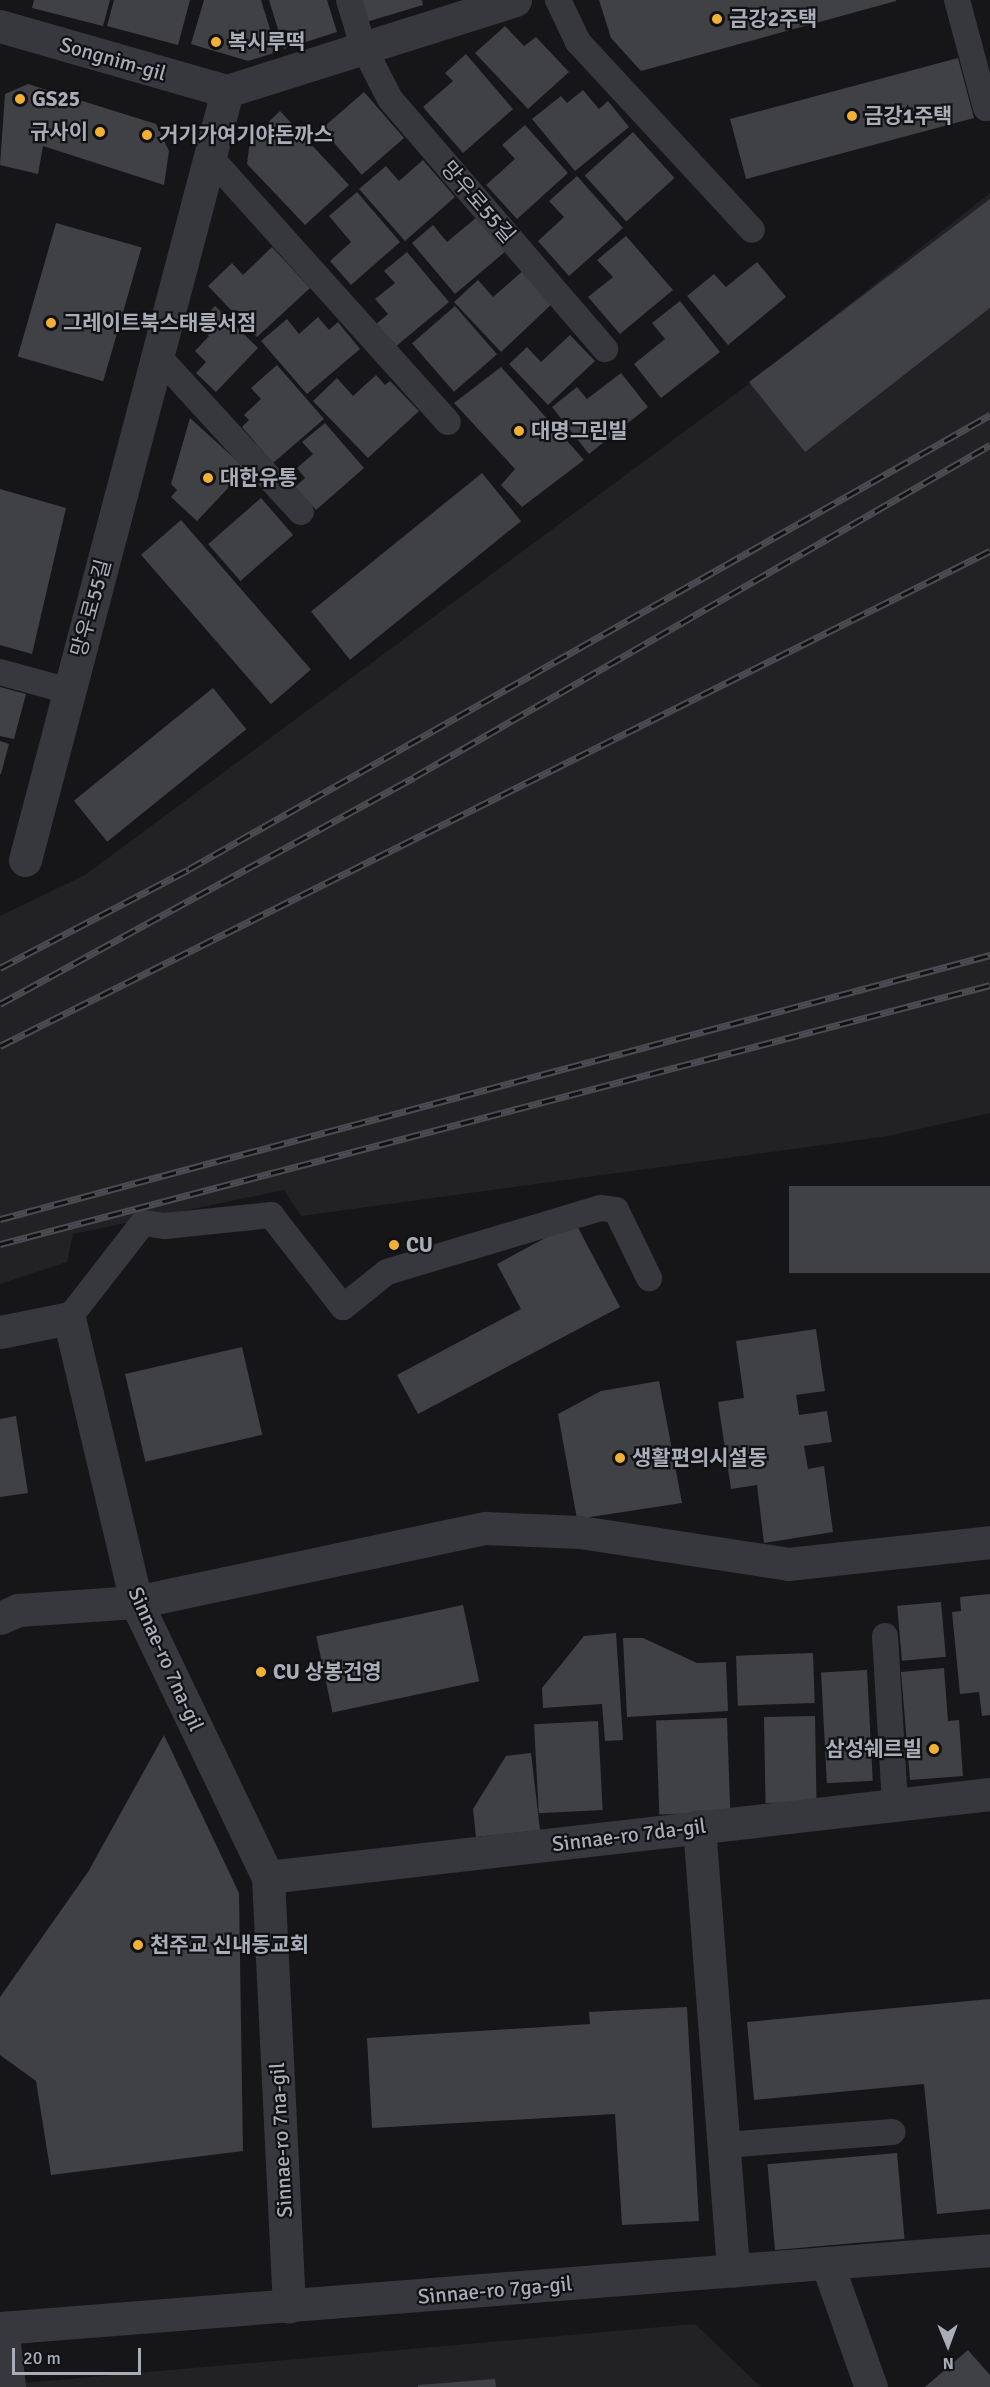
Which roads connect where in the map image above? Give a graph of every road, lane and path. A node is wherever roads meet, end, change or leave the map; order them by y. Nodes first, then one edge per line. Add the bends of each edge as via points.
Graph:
1 (349, 0) edge
2 (512, 0) edge
3 (558, 0) edge
4 (957, 0) edge
5 (0, 26) edge
6 (363, 46) junction
7 (227, 91) junction
8 (986, 108) dead end
9 (210, 157) junction
10 (752, 230) dead end
11 (605, 349) dead end
12 (157, 355) junction
13 (448, 422) dead end
14 (301, 512) dead end
15 (0, 672) edge
16 (69, 691) junction
17 (25, 860) dead end
18 (649, 1278) dead end
19 (69, 1318) junction
20 (0, 1332) edge
21 (990, 1542) edge
22 (136, 1602) junction
23 (0, 1618) edge
24 (885, 1636) dead end
25 (990, 1794) edge
26 (895, 1805) junction
27 (699, 1826) junction
28 (268, 1877) junction
29 (893, 2132) dead end
30 (724, 2145) junction
31 (990, 2250) edge
32 (827, 2263) junction
33 (733, 2271) junction
34 (289, 2307) junction
35 (3, 2327) edge
36 (13, 2387) edge
37 (871, 2387) edge

1 - 6 lane, 망우로55길
2 - 6 street
3 - 10 lane via 578,42
4 - 8 lane
5 - 7 street, Songnim-gil
6 - 7 street
6 - 11 lane, 망우로55길 via 390,99
7 - 9 street, 망우로55길
9 - 12 street, 망우로55길
9 - 13 lane
12 - 14 lane
12 - 16 street, 망우로55길
15 - 16 lane
16 - 17 street, 망우로55길
18 - 19 lane via 616,1210 600,1208 387,1272 343,1307 272,1215 165,1226 143,1223
19 - 20 street
19 - 22 street, Sinnae-ro 7na-gil
21 - 22 street via 788,1564 580,1532 485,1528
22 - 23 street via 18,1610
22 - 28 street, Sinnae-ro 7na-gil
24 - 26 lane
25 - 26 street, Sinnae-ro 7da-gil
26 - 27 street, Sinnae-ro 7da-gil
27 - 28 street, Sinnae-ro 7da-gil
27 - 30 street
28 - 34 street, Sinnae-ro 7na-gil
29 - 30 lane
30 - 33 street
31 - 32 street, Sinnae-ro 7ga-gil
32 - 33 street, Sinnae-ro 7ga-gil
32 - 37 street
33 - 34 street, Sinnae-ro 7ga-gil
34 - 35 street, Sinnae-ro 7ga-gil
35 - 36 lane

